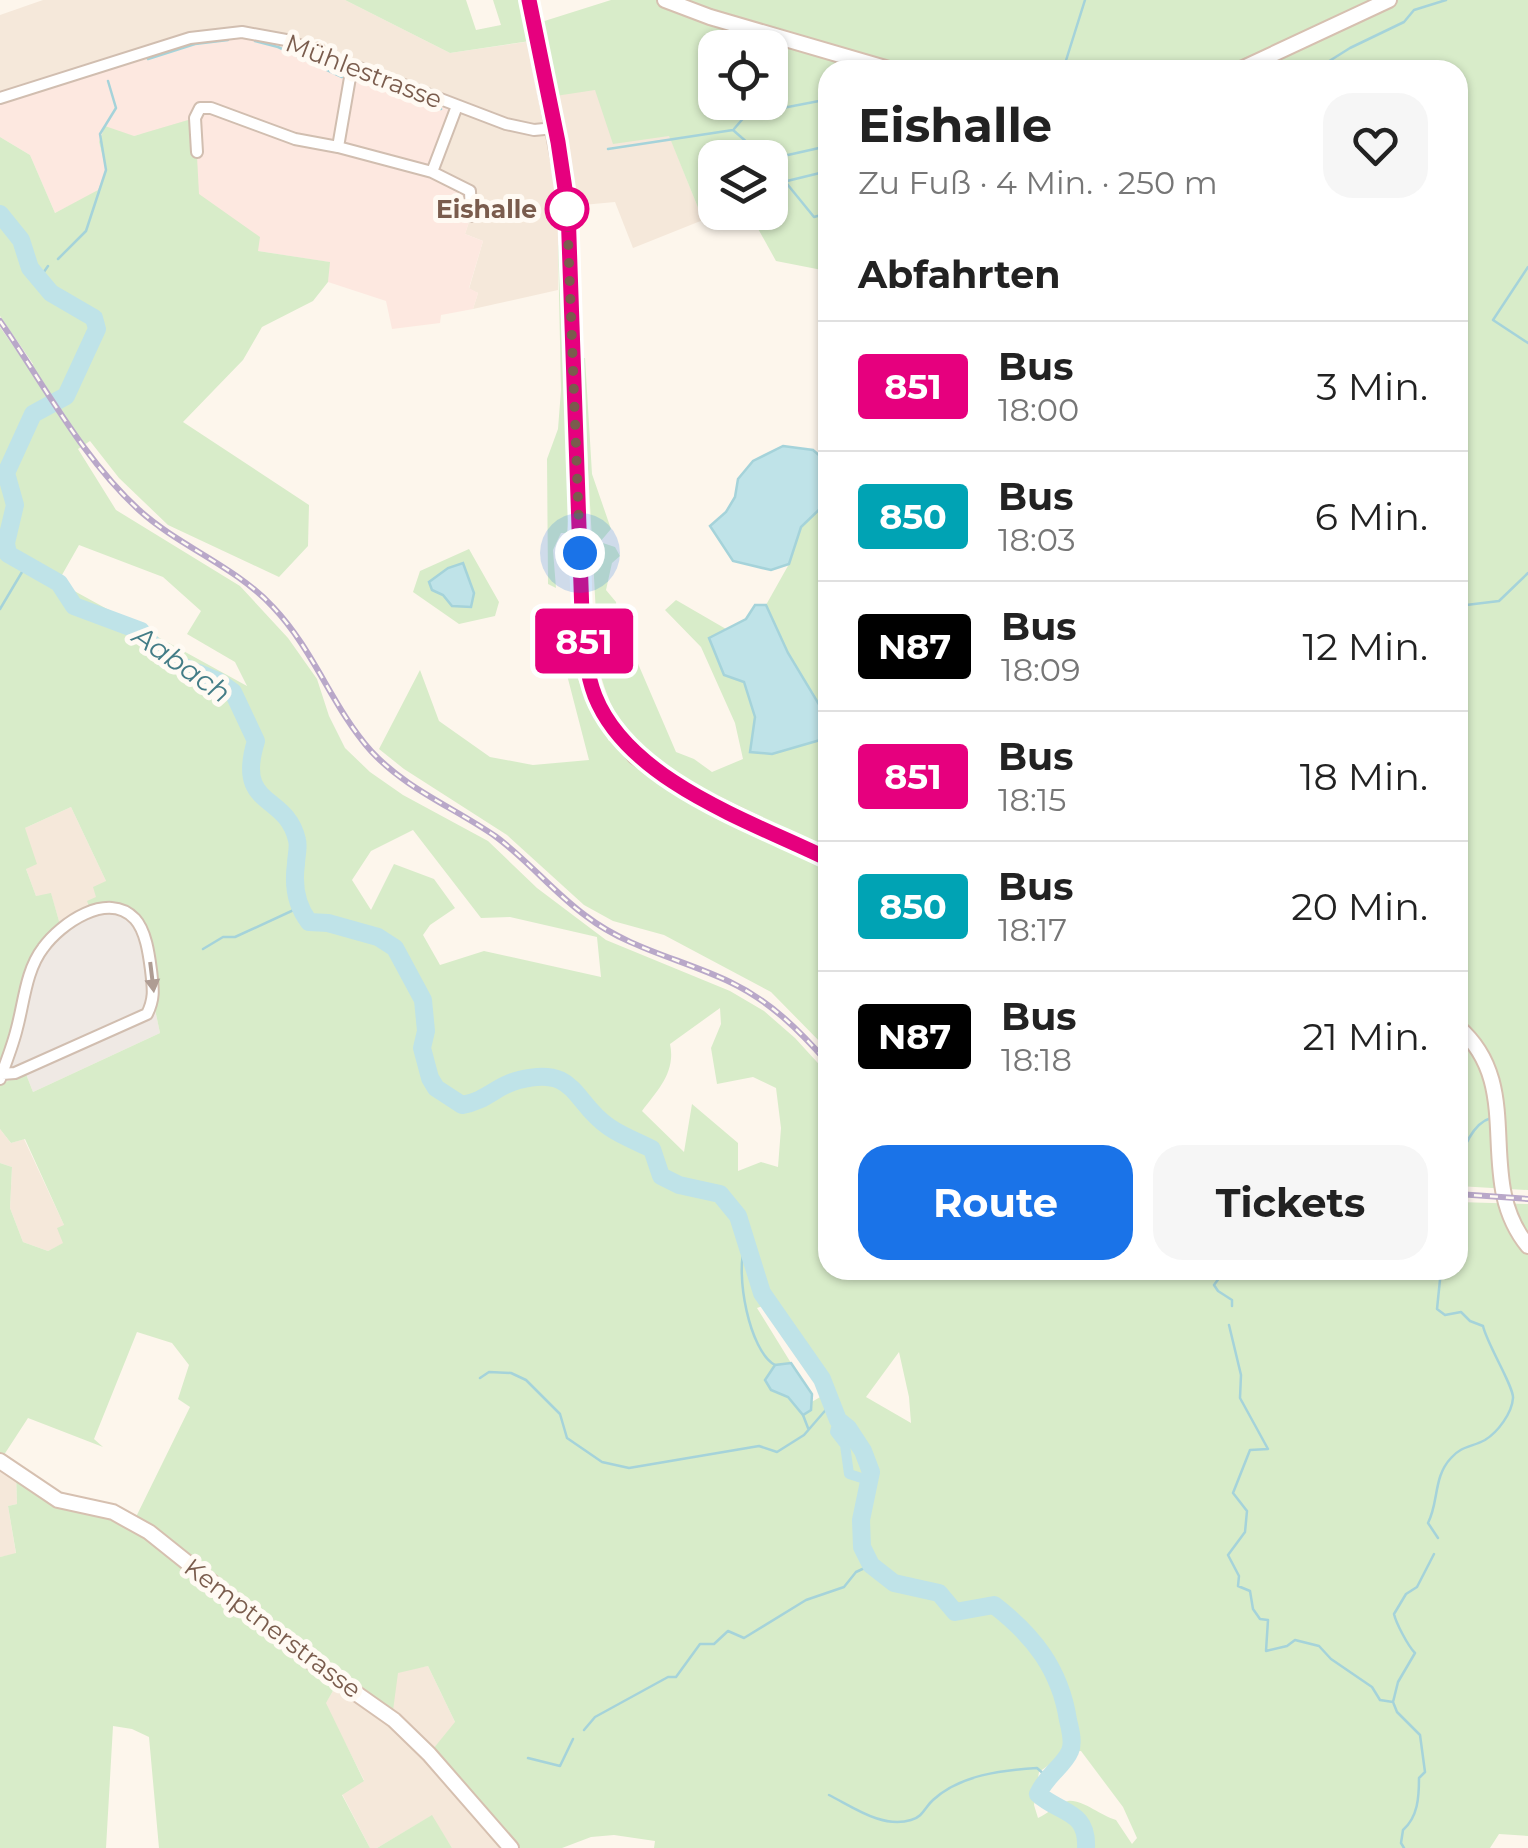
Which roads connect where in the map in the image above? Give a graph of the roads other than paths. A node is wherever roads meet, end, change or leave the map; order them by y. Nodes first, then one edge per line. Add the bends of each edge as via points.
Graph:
1 (529, 0) edge
2 (666, 0) edge
3 (1389, 0) edge
4 (857, 60) edge
5 (1260, 60) edge
6 (352, 66) junction
7 (0, 98) edge
8 (457, 106) junction
9 (555, 128) junction
10 (338, 146) junction
11 (197, 152) dead end
12 (432, 172) junction
13 (470, 216) dead end
14 (818, 854) edge
15 (1468, 1034) edge
16 (1496, 1052) dead end
17 (1, 1076) edge
18 (1516, 1162) dead end
19 (1528, 1246) edge
20 (0, 1461) edge
21 (511, 1848) edge

1 - 9 main road
2 - 4 main road
3 - 5 main road
6 - 7 street, Mühlestrasse via 276,37 216,33
6 - 8 street, Mühlestrasse
6 - 10 street
8 - 9 street, Mühlestrasse via 524,128
8 - 12 street
9 - 14 main road via 568,209 582,614 588,670 602,712 655,772
10 - 11 street via 200,108
10 - 12 street
12 - 13 street via 470,192
15 - 16 main road
17 -> 17 street via 42,948 75,919 102,908 136,920 150,959 154,1000 147,1014
18 - 19 main road via 1511,1210
20 - 21 main road, Kemptnerstrasse via 58,1500 114,1512 149,1532 394,1720

